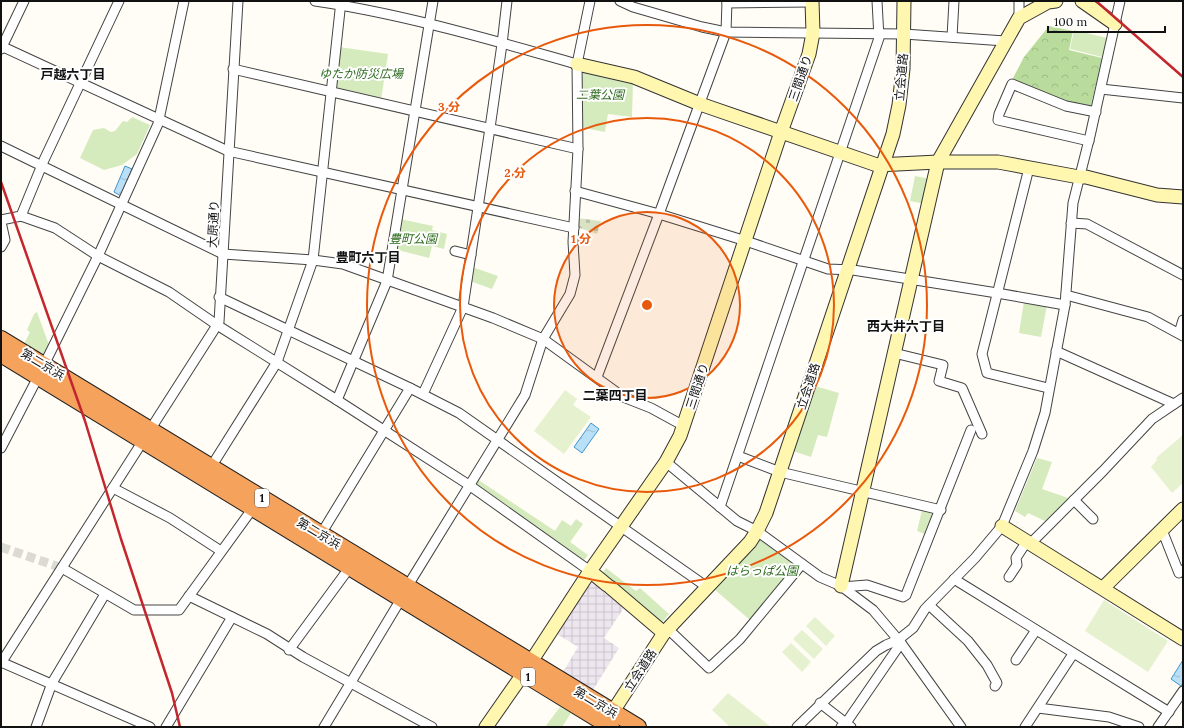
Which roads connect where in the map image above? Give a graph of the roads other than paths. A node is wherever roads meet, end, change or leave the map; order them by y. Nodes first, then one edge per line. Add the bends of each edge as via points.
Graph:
1 (24, 1) edge
2 (119, 1) edge
3 (184, 1) edge
4 (238, 1) edge
5 (315, 1) edge
6 (433, 1) edge
7 (507, 1) edge
8 (590, 1) edge
9 (620, 1) edge
10 (877, 1) edge
11 (904, 1) edge
12 (954, 1) edge
13 (1019, 1) edge
14 (1056, 1) edge
15 (1082, 1) edge
16 (1120, 1) edge
17 (727, 2) edge
18 (812, 2) edge
19 (340, 3) edge
20 (1019, 18) junction
21 (430, 24) junction
22 (1115, 24) junction
23 (726, 32) junction
24 (813, 33) junction
25 (879, 34) junction
26 (904, 34) junction
27 (952, 37) junction
28 (1005, 41) junction
29 (502, 44) junction
30 (1, 47) edge
31 (577, 64) junction
32 (234, 69) junction
33 (80, 82) junction
34 (1101, 89) junction
35 (331, 91) junction
36 (1183, 98) edge
37 (700, 104) junction
38 (416, 111) junction
39 (1096, 112) junction
40 (160, 120) junction
41 (490, 128) junction
42 (781, 132) junction
43 (1089, 141) junction
44 (1, 146) edge
45 (578, 150) junction
46 (228, 151) junction
47 (841, 152) junction
48 (938, 162) junction
49 (883, 164) junction
50 (42, 165) junction
51 (1029, 168) junction
52 (323, 172) junction
53 (1079, 177) junction
54 (402, 190) junction
55 (575, 192) junction
56 (1183, 197) edge
57 (122, 204) junction
58 (478, 207) junction
59 (659, 214) junction
60 (21, 216) junction
61 (1, 221) edge
62 (1071, 223) junction
63 (574, 228) junction
64 (746, 241) junction
65 (1, 247) edge
66 (455, 251) dead end
67 (223, 254) junction
68 (471, 255) junction
69 (98, 256) junction
70 (312, 260) junction
71 (803, 261) junction
72 (847, 269) junction
73 (1183, 275) edge
74 (911, 279) junction
75 (387, 281) junction
76 (997, 293) junction
77 (1066, 295) junction
78 (220, 296) junction
79 (1065, 305) junction
80 (463, 307) junction
81 (1183, 320) edge
82 (217, 325) junction
83 (289, 330) junction
84 (1181, 334) edge
85 (1, 339) edge
86 (543, 339) junction
87 (1056, 351) junction
88 (894, 353) junction
89 (1, 354) edge
90 (353, 360) junction
91 (277, 362) junction
92 (41, 371) junction
93 (597, 378) junction
94 (410, 388) junction
95 (1048, 388) junction
96 (423, 394) junction
97 (1183, 398) edge
98 (337, 400) junction
99 (1174, 404) junction
100 (684, 426) junction
101 (971, 430) dead end
102 (384, 431) junction
103 (982, 434) dead end
104 (147, 435) junction
105 (498, 440) junction
106 (1, 448) edge
107 (738, 456) junction
108 (666, 462) junction
109 (211, 467) junction
110 (780, 472) junction
111 (469, 485) junction
112 (113, 488) junction
113 (864, 491) junction
114 (1074, 500) junction
115 (720, 507) junction
116 (253, 508) junction
117 (1183, 509) edge
118 (941, 510) junction
119 (1093, 519) dead end
120 (621, 526) junction
121 (1002, 526) junction
122 (1162, 530) junction
123 (757, 531) junction
124 (321, 534) junction
125 (1029, 542) junction
126 (221, 551) junction
127 (802, 564) junction
128 (350, 567) junction
129 (62, 568) junction
130 (1183, 570) edge
131 (590, 571) junction
132 (1009, 577) dead end
133 (954, 579) junction
134 (841, 586) junction
135 (707, 587) junction
136 (1102, 588) junction
137 (404, 593) junction
138 (105, 594) junction
139 (189, 596) junction
140 (929, 605) junction
141 (232, 617) junction
142 (1036, 630) junction
143 (666, 631) junction
144 (1183, 639) edge
145 (900, 642) junction
146 (289, 650) junction
147 (1074, 654) junction
148 (1016, 660) dead end
149 (1, 662) edge
150 (527, 668) junction
151 (52, 683) junction
152 (351, 683) junction
153 (995, 686) dead end
154 (1183, 692) edge
155 (820, 703) junction
156 (1038, 708) junction
157 (1169, 712) junction
158 (610, 721) edge
159 (846, 726) edge
160 (36, 727) edge
161 (150, 727) edge
162 (166, 727) edge
163 (324, 727) edge
164 (432, 727) edge
165 (486, 727) edge
166 (638, 727) edge
167 (797, 727) edge
168 (962, 727) edge
169 (1025, 727) edge
170 (1139, 727) edge
171 (1158, 727) edge

1 - 30 street
2 - 33 street
3 - 40 street
4 - 32 street, 大原通り
5 - 19 street
6 - 21 street
7 - 29 street
8 - 31 street
9 - 23 street via 633,7
10 - 25 street
11 - 26 street, 立会道路
12 - 27 street
13 - 20 street
14 - 20 street via 1048,2
15 - 22 street
16 - 22 street
17 - 18 street
17 - 23 street
18 - 24 street, 三間通り
19 - 21 street
19 - 35 street
20 - 28 street
21 - 29 street
21 - 38 street
22 - 34 street
23 - 24 street
23 - 37 street
24 - 25 street
24 - 42 street, 三間通り via 809,54
25 - 26 street
25 - 47 street
26 - 27 street
26 - 49 street, 立会道路 via 899,105
27 - 28 street
28 - 48 street
29 - 31 street
29 - 41 street
30 - 33 street
31 - 37 street via 634,77
31 - 45 street
32 - 35 street
32 - 46 street, 大原通り
33 - 40 street
33 - 50 street
34 - 36 street
34 - 39 street
35 - 38 street
35 - 52 street
37 - 42 street
37 - 59 street
38 - 41 street
38 - 54 street
39 - 43 street
39 - 43 street via 1066,106 1012,84 999,114 998,120
40 - 46 street
40 - 57 street
41 - 45 street
41 - 58 street
42 - 47 street
42 - 64 street, 三間通り
43 - 53 street
44 - 50 street
45 - 55 street
46 - 52 street
46 - 67 street, 大原通り
47 - 49 street via 877,165
47 - 71 street
48 - 49 street
48 - 51 street via 998,162
48 - 74 street
49 - 72 street, 立会道路
50 - 57 street
50 - 60 street
51 - 53 street
51 - 76 street
52 - 54 street
52 - 70 street
53 - 56 street via 1157,195
53 - 62 street via 1072,203
54 - 58 street
54 - 75 street
55 - 59 street
55 - 63 street
57 - 67 street
57 - 69 street
58 - 63 street
58 - 68 street
59 - 64 street
59 - 93 street
60 - 61 street
60 - 69 street via 55,228
61 - 65 street via 5,240
62 - 73 street via 1087,224
62 - 77 street
63 - 86 street via 575,275 570,294
64 - 71 street
64 - 100 street, 三間通り
66 - 68 street
67 - 70 street
67 - 78 street, 大原通り
68 - 80 street
69 - 82 street via 169,292
69 - 92 street
70 - 75 street via 343,264
70 - 83 street
71 - 72 street via 828,269
71 - 107 street
72 - 74 street
72 - 110 street, 立会道路
74 - 76 street
74 - 88 street
75 - 80 street
75 - 90 street
76 - 79 street
76 - 95 street via 982,354 987,373
77 - 79 street
77 - 84 street via 1148,317
78 - 82 street, 大原通り
78 - 83 street
79 - 87 street
80 - 86 street
80 - 96 street
81 - 84 street
82 - 91 street
82 - 104 street, 大原通り
83 - 90 street
83 - 91 street
85 - 92 highway, 第二京浜 / 1
86 - 93 street
86 - 105 street via 525,395
87 - 95 street
87 - 99 street
88 - 103 street via 943,365 939,381 962,388
88 - 113 street
89 - 92 highway, 第二京浜 / 1
90 - 94 street
90 - 98 street
91 - 98 street
91 - 109 street
92 - 104 highway, 第二京浜 / 1
92 - 106 street
93 - 100 street via 623,397 651,408
94 - 96 street
94 - 102 street
95 - 121 street via 1045,413 1033,451
96 - 105 street via 459,413
97 - 99 street
98 - 102 street
99 - 114 street via 1152,419
100 - 108 street, 三間通り
101 - 118 street
102 - 111 street
102 - 124 street
104 - 109 highway, 第二京浜 / 1
104 - 112 street, 大原通り
104 - 116 highway, 第二京浜 / 1
105 - 111 street
105 - 120 street
107 - 110 street
107 - 115 street
108 - 115 street
108 - 120 street, 三間通り
109 - 124 highway, 第二京浜 / 1
110 - 113 street
110 - 123 street, 立会道路
111 - 131 street
111 - 137 street
112 - 126 street via 170,518
112 - 129 street, 大原通り
113 - 118 street
113 - 134 street
114 - 119 street
114 - 125 street
115 - 123 street via 740,523
116 - 126 street
116 - 128 highway, 第二京浜 / 1
117 - 122 street
118 - 134 street via 906,595 903,597 867,585
120 - 131 street, 三間通り
120 - 135 street
121 - 125 street
121 - 133 street
122 - 130 street via 1179,573
122 - 136 street
123 - 127 street
123 - 135 street, 立会道路
124 - 137 highway, 第二京浜 / 1
125 - 132 street via 1016,558 1017,564
125 - 136 street
126 - 139 street
127 - 134 street via 820,577
127 - 143 street via 740,639 709,668
128 - 137 highway, 第二京浜 / 1
128 - 146 street
129 - 138 street
129 - 149 street, 大原通り
131 - 143 street
131 - 150 street, 三間通り
133 - 140 street
133 - 142 street
134 - 145 street via 873,610
135 - 143 street, 立会道路
136 - 144 street
137 - 150 highway, 第二京浜 / 1
137 - 152 street
138 - 139 street via 134,610 179,610
138 - 151 street
139 - 141 street
140 - 145 street
140 - 153 street via 968,641 987,665 997,683
141 - 146 street via 267,634
141 - 162 street
142 - 147 street
142 - 148 street
143 - 158 street, 立会道路
145 - 155 street via 886,645 876,651
145 - 159 street
145 - 168 street
146 - 152 street
147 - 156 street
147 - 157 street
149 - 151 street
150 - 158 highway, 第二京浜 / 1
150 - 165 street, 三間通り
151 - 160 street
151 - 161 street
152 - 163 street
152 - 164 street
154 - 157 street
155 - 159 street
155 - 167 street
156 - 169 street
156 - 170 street via 1109,717
157 - 171 street
158 - 166 highway, 第二京浜 / 1

